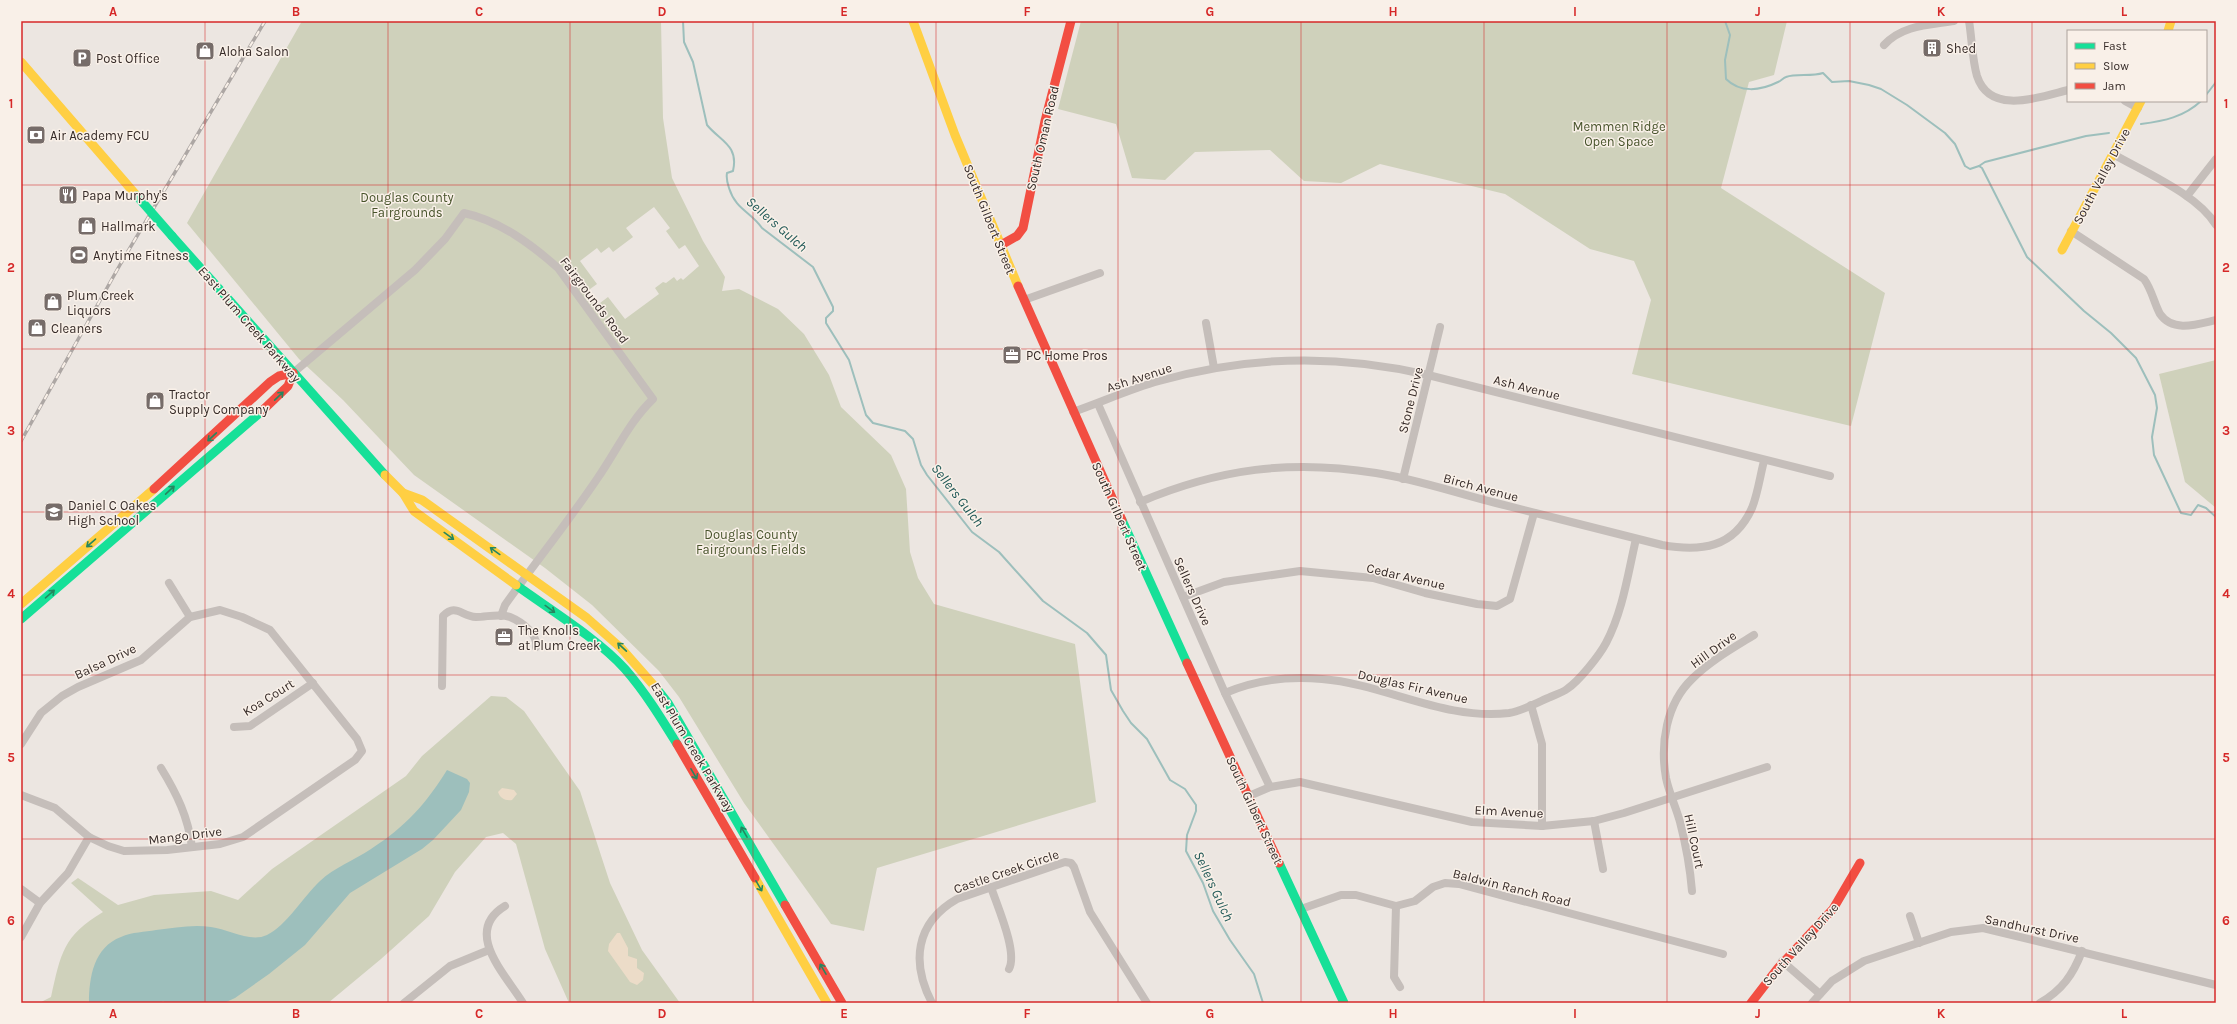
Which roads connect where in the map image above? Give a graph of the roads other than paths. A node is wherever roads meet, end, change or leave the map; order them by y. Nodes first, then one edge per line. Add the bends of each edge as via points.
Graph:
1 (913, 21) edge
2 (1071, 21) edge
3 (1954, 21) edge
4 (1969, 21) edge
5 (1884, 45) dead end
6 (21, 62) edge
7 (2067, 90) edge
8 (2129, 102) edge
9 (2139, 104) edge
10 (2113, 154) junction
11 (2216, 160) edge
12 (2187, 196) junction
13 (2216, 225) edge
14 (2071, 231) junction
15 (1000, 246) junction
16 (2062, 250) dead end
17 (1100, 272) dead end
18 (1024, 300) junction
19 (2216, 320) edge
20 (1206, 323) dead end
21 (1440, 327) dead end
22 (1214, 368) junction
23 (293, 373) junction
24 (1428, 375) junction
25 (1098, 404) junction
26 (1073, 412) junction
27 (1764, 460) junction
28 (1830, 476) dead end
29 (1403, 479) junction
30 (403, 493) junction
31 (1140, 502) junction
32 (1534, 513) junction
33 (1636, 539) junction
34 (527, 574) junction
35 (169, 584) dead end
36 (518, 586) junction
37 (1183, 597) junction
38 (21, 604) edge
39 (501, 616) junction
40 (190, 617) junction
41 (21, 619) edge
42 (1754, 635) dead end
43 (536, 647) dead end
44 (313, 683) junction
45 (442, 686) dead end
46 (1225, 693) junction
47 (1531, 706) junction
48 (234, 727) dead end
49 (21, 744) edge
50 (362, 751) joint
51 (161, 768) dead end
52 (1767, 768) dead end
53 (1270, 787) junction
54 (21, 794) edge
55 (1249, 796) junction
56 (1672, 798) junction
57 (1594, 821) junction
58 (1542, 826) junction
59 (89, 837) junction
60 (192, 847) junction
61 (1860, 863) dead end
62 (1603, 869) dead end
63 (991, 887) junction
64 (21, 889) edge
65 (1692, 891) dead end
66 (40, 903) junction
67 (505, 906) dead end
68 (1396, 906) junction
69 (1301, 909) junction
70 (1910, 916) dead end
71 (21, 937) edge
72 (1918, 943) junction
73 (489, 950) junction
74 (2082, 951) junction
75 (1722, 954) dead end
76 (1782, 961) junction
77 (1009, 969) dead end
78 (2216, 985) edge
79 (1400, 987) dead end
80 (1820, 994) junction
81 (404, 1003) edge
82 (523, 1003) edge
83 (827, 1003) edge
84 (842, 1003) edge
85 (932, 1003) edge
86 (1147, 1003) edge
87 (1344, 1003) edge
88 (1751, 1003) edge
89 (1812, 1003) edge
90 (2040, 1003) edge

1 - 15 street, South Gilbert Street
2 - 15 street, South Oman Road via 1045,121 1022,228 1018,236
3 - 5 street via 1905,29
4 - 7 street via 1977,77 1995,96 2008,101 2023,102
6 - 23 street, East Plum Creek Parkway, bridge
8 - 9 street
9 - 10 street, South Valley Drive
10 - 12 street
10 - 14 street, South Valley Drive
11 - 12 street
12 - 13 street
14 - 16 street, South Valley Drive
14 - 19 street via 2144,279 2160,314 2169,322 2180,326 2192,326
15 - 18 street, South Gilbert Street
17 - 18 street
18 - 26 street, South Gilbert Street
20 - 22 street
21 - 24 street, Stone Drive
22 - 24 street, Ash Avenue via 1260,362 1339,361 1375,364
22 - 25 street, Ash Avenue via 1158,381
23 - 30 street, East Plum Creek Parkway
23 - 34 street, Fairgrounds Road via 415,270 445,239 464,213 480,216 499,225 543,254 558,268 653,399 634,420 590,490
23 -> 38 street via 278,376 270,382 193,455
41 -> 23 street via 276,399 288,386
24 - 27 street, Ash Avenue
24 - 29 street, Stone Drive
25 - 26 street, Ash Avenue
25 - 31 street, Sellers Drive
26 - 55 street, South Gilbert Street
27 - 28 street, Ash Avenue
27 - 33 street, Birch Avenue via 1753,506 1747,518 1727,539 1698,549 1680,549
29 - 31 street, Birch Avenue via 1344,468 1255,469 1218,475 1177,486
29 - 32 street, Birch Avenue
34 -> 30 street, East Plum Creek Parkway via 422,500
30 -> 36 street, East Plum Creek Parkway via 414,511
31 - 37 street, Sellers Drive
32 - 33 street, Birch Avenue
32 - 37 street, Cedar Avenue via 1510,599 1497,606 1425,593 1373,578 1300,571 1224,582
33 - 47 street, Douglas Fir Avenue via 1618,615 1606,644 1568,689
34 - 36 street, Fairgrounds Road
84 -> 34 street, East Plum Creek Parkway via 658,688 613,638
35 - 40 street
36 - 39 street, Fairgrounds Road
36 -> 83 street, East Plum Creek Parkway via 608,654 647,696
37 - 46 street, Sellers Drive
39 - 43 street via 510,617 533,632 537,641
39 - 45 street via 475,617 453,609 443,616
40 - 44 street, Balsa Drive via 220,610 270,630
40 - 49 street, Balsa Drive via 141,660 62,696 41,713
42 - 56 street, Hill Drive via 1705,667 1679,696 1670,714 1663,748
44 - 48 street, Koa Court via 250,726
44 - 50 street, Balsa Drive via 357,739
46 - 47 street, Douglas Fir Avenue via 1244,685 1300,678 1324,679 1376,688 1464,711 1510,713
46 - 53 street, Sellers Drive
47 - 58 street via 1542,744
50 - 60 street, Mango Drive via 355,760 243,837 220,844
51 - 60 street via 188,821
52 - 56 street, Elm Avenue
53 - 55 street, Elm Avenue
53 - 58 street, Elm Avenue via 1300,782 1472,822
54 - 59 street, Mango Drive via 55,808
55 - 69 street, South Gilbert Street
56 - 57 street, Elm Avenue
56 - 65 street, Hill Court via 1687,855
57 - 58 street, Elm Avenue
57 - 62 street
59 - 60 street, Mango Drive via 124,851 143,852
59 - 66 street via 68,873
61 - 76 street, South Valley Drive via 1833,910
63 - 77 street via 1011,948
63 - 85 street, Castle Creek Circle via 957,899 945,906 929,923 923,937 918,963 923,985
63 - 86 street, Castle Creek Circle via 1065,862 1071,863 1090,912
64 - 66 street
66 - 71 street
67 - 73 street via 493,913 486,926
68 - 69 street via 1356,895 1341,895
68 - 75 street, Baldwin Ranch Road via 1415,901 1433,887 1445,883 1459,884
68 - 79 street via 1394,977
69 - 87 street, South Gilbert Street
70 - 72 street
72 - 74 street, Sandhurst Drive via 1951,932 1983,928
72 - 80 street, Sandhurst Drive via 1864,961 1832,981
73 - 81 street via 450,966
73 - 82 street via 500,972
74 - 78 street, Sandhurst Drive
74 - 90 street via 2068,981 2054,995
76 - 80 street
76 - 88 street, South Valley Drive
80 - 89 street, Sandhurst Drive

